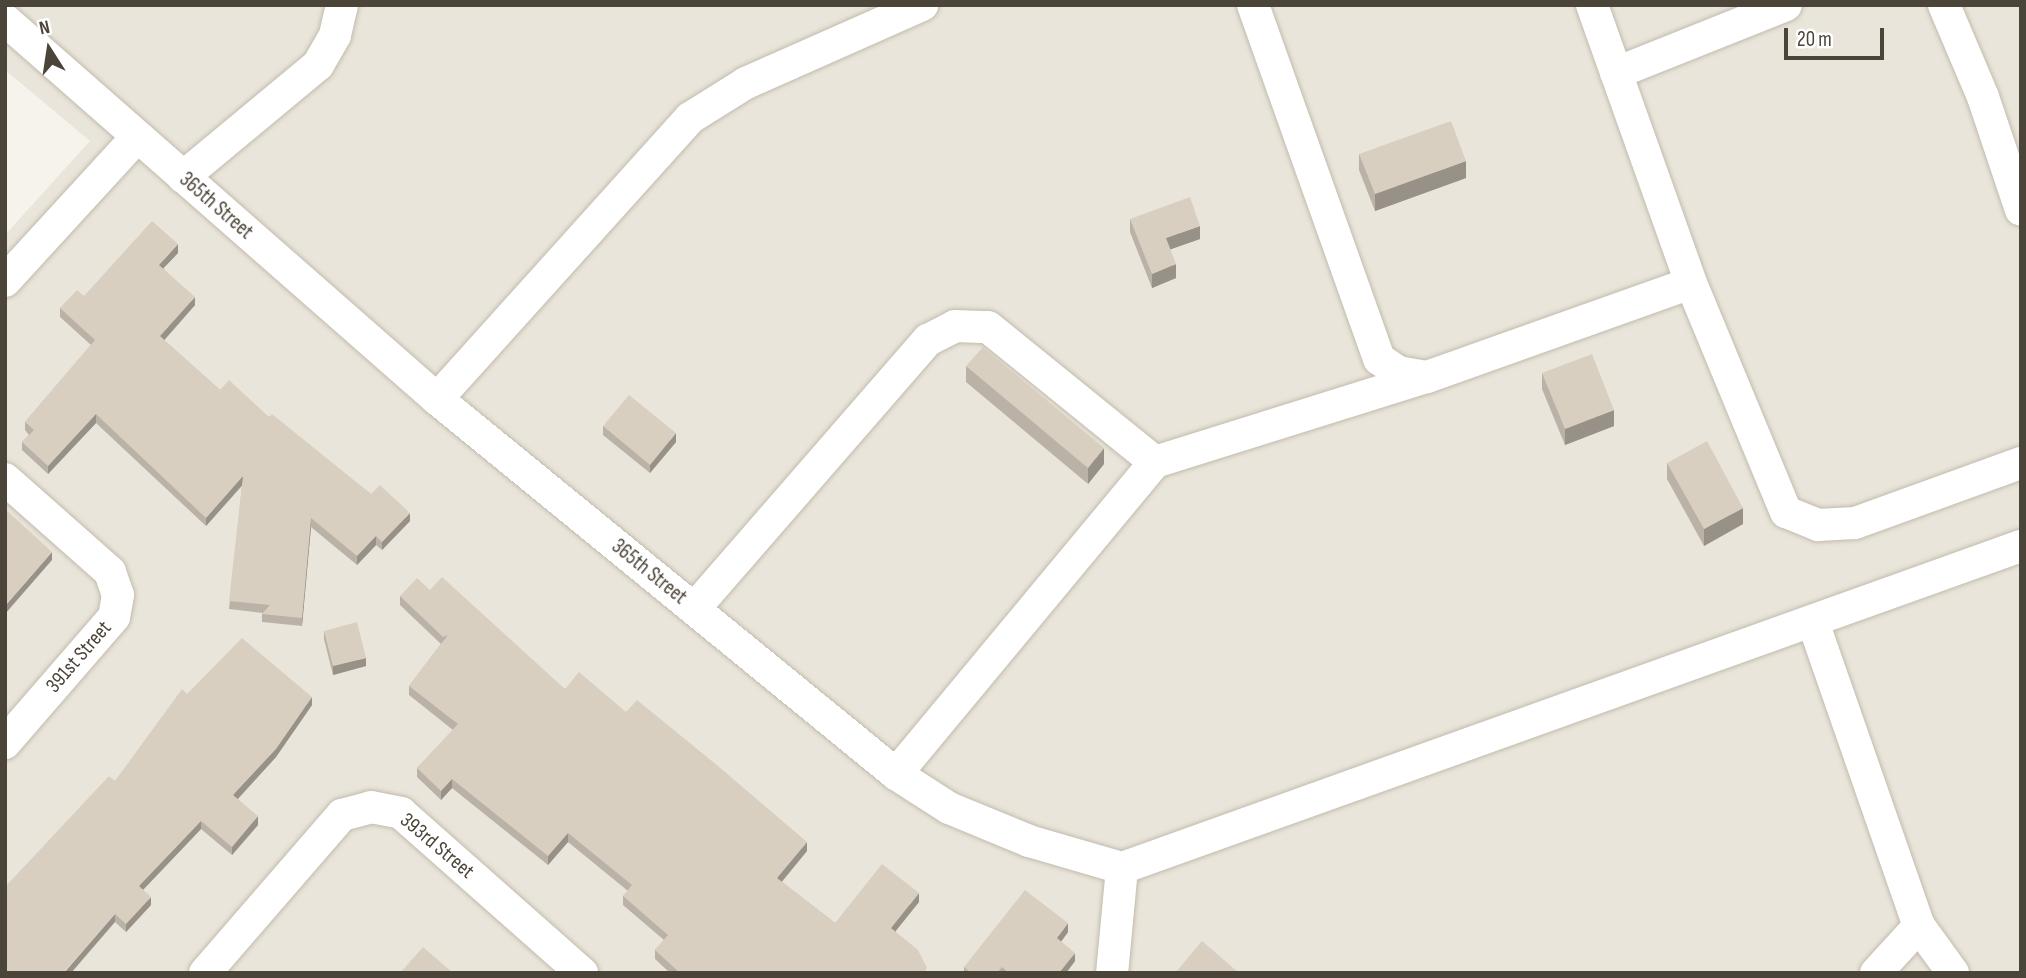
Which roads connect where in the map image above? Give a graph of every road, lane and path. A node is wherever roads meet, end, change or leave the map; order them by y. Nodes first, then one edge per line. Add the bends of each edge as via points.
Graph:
1 (342, 5) edge
2 (1253, 5) edge
3 (1592, 5) edge
4 (1786, 5) edge
5 (1944, 5) edge
6 (920, 6) edge
7 (5, 20) edge
8 (1616, 74) junction
9 (137, 137) junction
10 (183, 177) junction
11 (2021, 211) edge
12 (5, 281) edge
13 (1691, 283) junction
14 (1427, 377) junction
15 (437, 399) junction
16 (1155, 462) junction
17 (2021, 463) edge
18 (5, 479) edge
19 (2021, 546) edge
20 (694, 609) junction
21 (1814, 622) junction
22 (5, 743) edge
23 (896, 774) junction
24 (1122, 868) junction
25 (1919, 926) junction
26 (205, 973) edge
27 (582, 973) edge
28 (1112, 973) edge
29 (1876, 973) edge
30 (1953, 973) edge

1 - 10 street via 335,35 318,65
2 - 14 street via 1379,359 1398,372
3 - 8 street
4 - 8 street
5 - 11 street via 1983,97
6 - 15 street via 746,83 690,118
7 - 9 street, 365th Street
8 - 13 street
9 - 10 street, 365th Street
9 - 12 street
10 - 15 street, 365th Street
13 - 14 street
13 - 17 street via 1786,512 1802,522 1855,523
14 - 16 street
15 - 20 street, 365th Street
16 - 20 street via 988,327 955,326 928,340
16 - 23 street
18 - 22 street, 391st Street via 110,572 118,595 114,617
19 - 21 street
20 - 23 street, 365th Street
21 - 24 street
21 - 25 street
23 - 24 street, 365th Street via 949,808 1029,841
24 - 28 street
25 - 29 street
25 - 30 street
26 - 27 street, 393rd Street via 342,815 371,807 401,814

